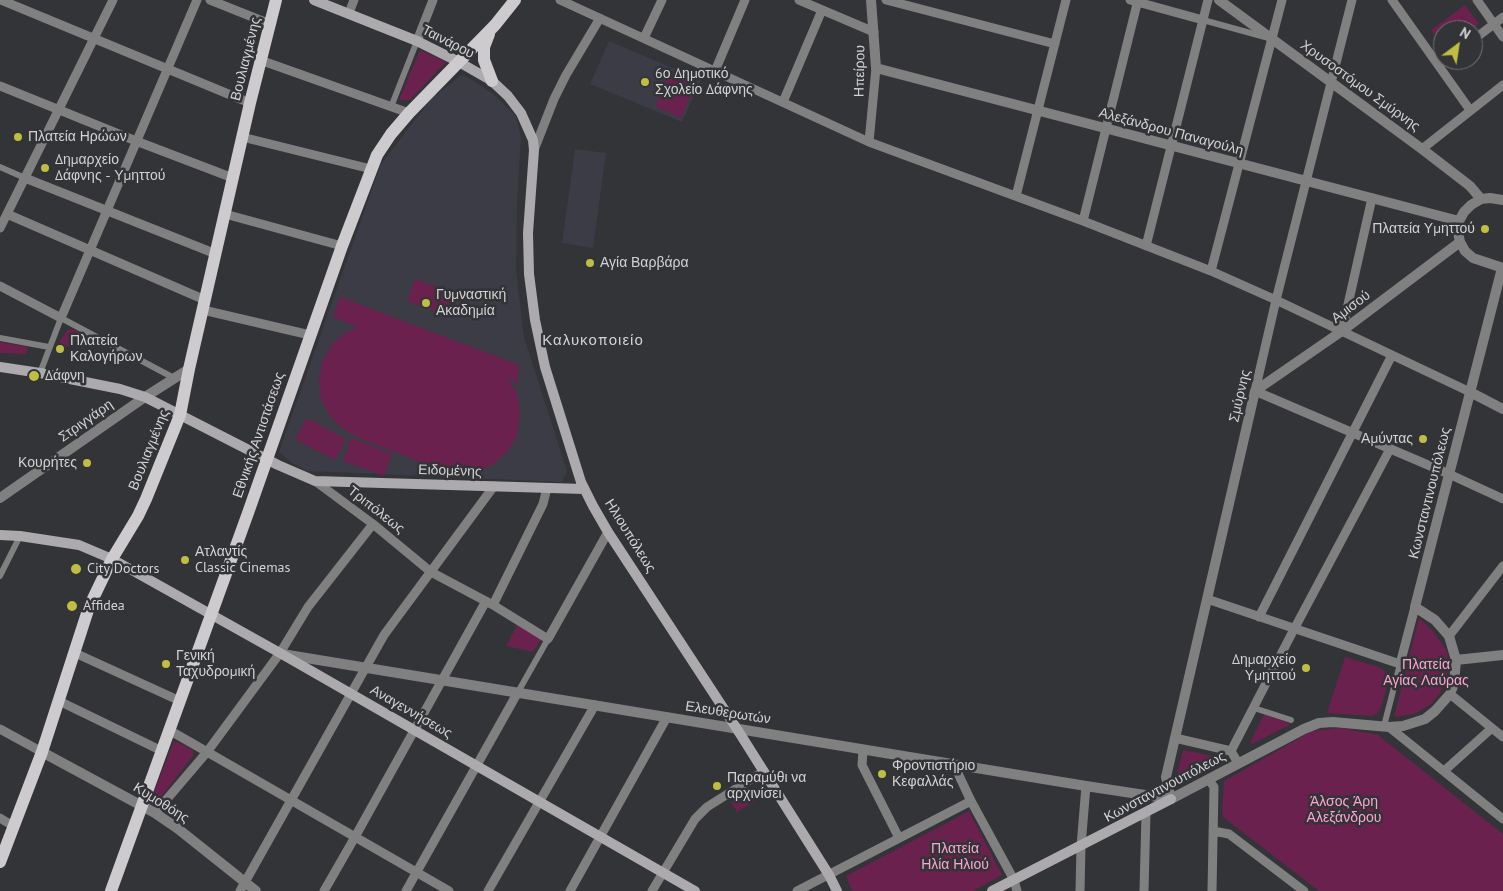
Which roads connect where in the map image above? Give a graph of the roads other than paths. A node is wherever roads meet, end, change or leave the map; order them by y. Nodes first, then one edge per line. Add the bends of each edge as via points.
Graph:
1 (1, 0) edge
2 (113, 0) edge
3 (196, 0) edge
4 (210, 0) edge
5 (276, 0) edge
6 (314, 0) edge
7 (354, 0) edge
8 (434, 0) edge
9 (515, 0) edge
10 (560, 0) edge
11 (662, 0) edge
12 (745, 0) edge
13 (799, 0) edge
14 (871, 0) edge
15 (886, 0) edge
16 (1066, 0) edge
17 (1208, 0) edge
18 (1220, 0) edge
19 (1282, 0) edge
20 (1352, 0) edge
21 (1392, 0) edge
22 (1477, 0) edge
23 (1135, 1) edge
24 (581, 4) edge
25 (822, 10) junction
26 (349, 13) junction
27 (1503, 17) edge
28 (600, 18) junction
29 (1203, 20) junction
30 (270, 24) junction
31 (1494, 24) junction
32 (495, 25) junction
33 (874, 32) junction
34 (1483, 32) edge
35 (1503, 37) edge
36 (94, 38) junction
37 (644, 38) junction
38 (1272, 38) junction
39 (417, 41) junction
40 (1055, 44) junction
41 (1433, 52) edge
42 (260, 60) junction
43 (459, 62) junction
44 (876, 68) junction
45 (167, 69) junction
46 (1446, 70) edge
47 (715, 71) junction
48 (492, 81) junction
49 (1332, 82) junction
50 (1503, 85) edge
51 (0, 86) edge
52 (783, 102) junction
53 (250, 103) junction
54 (391, 107) junction
55 (58, 110) junction
56 (1470, 110) junction
57 (1038, 111) junction
58 (409, 113) junction
59 (1106, 129) junction
60 (242, 137) junction
61 (136, 141) junction
62 (869, 142) junction
63 (1171, 146) junction
64 (1422, 149) junction
65 (534, 150) junction
66 (1238, 164) junction
67 (0, 167) edge
68 (371, 169) junction
69 (25, 178) junction
70 (233, 178) junction
71 (1306, 181) junction
72 (1016, 196) junction
73 (1372, 198) junction
74 (1480, 199) junction
75 (1503, 200) edge
76 (107, 211) junction
77 (7, 214) junction
78 (225, 214) junction
79 (1083, 221) junction
80 (1459, 221) junction
81 (0, 228) edge
82 (1460, 242) junction
83 (342, 246) junction
84 (1146, 246) junction
85 (90, 250) junction
86 (216, 254) junction
87 (1502, 268) edge
88 (1211, 271) junction
89 (0, 286) edge
90 (1276, 300) junction
91 (204, 305) junction
92 (61, 318) junction
93 (1342, 331) junction
94 (310, 335) junction
95 (0, 338) edge
96 (50, 347) junction
97 (1392, 355) junction
98 (0, 367) edge
99 (189, 369) junction
100 (40, 373) junction
101 (174, 378) junction
102 (1255, 391) junction
103 (1470, 392) junction
104 (145, 397) junction
105 (1503, 409) edge
106 (180, 415) junction
107 (1352, 433) junction
108 (1390, 449) junction
109 (267, 459) junction
110 (1449, 474) junction
111 (315, 481) junction
112 (494, 486) junction
113 (547, 488) junction
114 (584, 489) junction
115 (0, 498) edge
116 (1503, 499) edge
117 (373, 524) junction
118 (608, 532) junction
119 (0, 536) edge
120 (20, 536) junction
121 (112, 559) junction
122 (1502, 570) edge
123 (431, 572) junction
124 (0, 576) edge
125 (1207, 599) junction
126 (489, 603) junction
127 (1415, 607) junction
128 (211, 614) junction
129 (1259, 617) junction
130 (1294, 629) junction
131 (1449, 636) junction
132 (548, 638) junction
133 (75, 653) junction
134 (280, 653) junction
135 (1503, 655) edge
136 (1456, 660) junction
137 (1400, 664) junction
138 (367, 668) junction
139 (442, 680) junction
140 (518, 692) junction
141 (352, 694) junction
142 (1450, 694) junction
143 (59, 701) junction
144 (180, 701) junction
145 (595, 705) junction
146 (1254, 708) junction
147 (667, 717) junction
148 (1291, 720) dead end
149 (1386, 726) junction
150 (737, 728) junction
151 (1492, 728) junction
152 (0, 729) edge
153 (169, 730) junction
154 (415, 730) junction
155 (1503, 737) edge
156 (1175, 738) junction
157 (863, 750) junction
158 (162, 751) junction
159 (1231, 751) junction
160 (42, 752) junction
161 (207, 752) junction
162 (1238, 763) junction
163 (954, 765) junction
164 (476, 766) junction
165 (764, 771) junction
166 (1444, 771) junction
167 (1209, 780) junction
168 (1086, 786) junction
169 (1171, 799) junction
170 (290, 800) junction
171 (971, 801) junction
172 (539, 802) junction
173 (142, 806) junction
174 (155, 813) junction
175 (1146, 813) junction
176 (0, 818) edge
177 (1503, 819) edge
178 (13, 826) junction
179 (1213, 831) junction
180 (355, 837) junction
181 (600, 837) junction
182 (899, 838) junction
183 (1081, 846) junction
184 (0, 862) edge
185 (417, 872) junction
186 (662, 872) junction
187 (829, 875) junction
188 (1014, 880) junction
189 (245, 881) junction
190 (654, 889) edge
191 (111, 891) edge
192 (240, 891) edge
193 (256, 891) edge
194 (324, 891) edge
195 (406, 891) edge
196 (449, 891) edge
197 (488, 891) edge
198 (570, 891) edge
199 (695, 891) edge
200 (797, 891) edge
201 (837, 891) edge
202 (992, 891) edge
203 (1017, 891) edge
204 (1080, 891) edge
205 (1144, 891) edge
206 (1212, 891) edge
207 (1304, 891) edge

1 - 36 street
2 - 36 street
3 - 45 street
4 - 30 street
5 - 30 main road, Βουλιαγμένης
6 - 26 main road, Ταινάρου
7 - 26 street
8 - 39 street
9 - 32 main road
10 - 24 street
11 - 37 street
12 - 47 street
13 - 25 street
14 - 33 street, Ηπείρου
15 - 40 street
16 - 40 street
17 - 29 street
18 - 38 street, Χρυσοστόμου Σμύρνης
19 - 38 street
20 - 49 street, Σμύρνης
21 - 41 street
22 - 31 street
23 - 29 street
23 - 59 street
24 - 28 street
25 - 33 street
25 - 52 street
26 - 39 main road, Ταινάρου
27 - 31 street
28 - 37 street
28 - 65 street via 566,75
29 - 38 street
29 - 63 street
30 - 42 main road, Βουλιαγμένης
31 - 34 street
31 - 35 street
32 - 43 main road, Εθνικής Αντιστάσεως
32 - 48 main road via 484,48 484,60
33 - 44 street, Ηπείρου
36 - 45 street
36 - 55 street
37 - 47 street
38 - 49 street, Χρυσοστόμου Σμύρνης
38 - 66 street
39 - 43 main road, Ταινάρου
39 - 54 street
40 - 57 street
42 - 53 main road, Βουλιαγμένης
42 - 54 street
43 - 48 main road, Ταινάρου
43 - 58 main road, Εθνικής Αντιστάσεως
44 - 57 street, Αλεξάνδρου Παναγούλη
44 - 62 street, Ηπείρου
45 - 53 street
45 - 61 street
46 - 56 street
47 - 52 street
48 - 65 main road, Ταινάρου via 521,113
49 - 64 street, Χρυσοστόμου Σμύρνης
49 - 71 street, Σμύρνης
50 - 56 street
51 - 55 street
52 - 62 street
53 - 60 main road, Βουλιαγμένης
54 - 58 street
55 - 61 street
55 - 69 street
56 - 64 street
57 - 59 street, Αλεξάνδρου Παναγούλη
57 - 72 street
58 - 68 main road, Εθνικής Αντιστάσεως via 384,144
59 - 63 street, Αλεξάνδρου Παναγούλη
59 - 79 street
60 - 68 street
60 - 70 main road, Βουλιαγμένης
61 - 70 street
61 - 76 street
62 - 72 street
63 - 66 street, Αλεξάνδρου Παναγούλη
63 - 84 street
64 - 74 street, Χρυσοστόμου Σμύρνης via 1470,186
65 - 114 main road, Ηλιουπόλεως via 528,233 535,320 545,367
66 - 71 street, Αλεξάνδρου Παναγούλη
66 - 88 street
67 - 69 street
68 - 83 main road, Εθνικής Αντιστάσεως
69 - 76 street
69 - 77 street
70 - 78 main road, Βουλιαγμένης
71 - 73 street, Αλεξάνδρου Παναγούλη
71 - 90 street, Σμύρνης
72 - 79 street
73 - 80 street, Αλεξάνδρου Παναγούλη
73 - 93 street
74 - 75 street
74 - 80 street via 1464,212
76 - 85 street
76 - 86 street
77 - 81 street
77 - 85 street
78 - 83 street
78 - 86 main road, Βουλιαγμένης
79 - 84 street
80 - 82 street
82 - 87 street via 1473,258
82 - 93 street, Αμισού
83 - 94 main road, Εθνικής Αντιστάσεως
84 - 88 street
85 - 91 street
85 - 92 street
86 - 91 main road, Βουλιαγμένης
87 - 103 street, Κωνσταντινουπόλεως
88 - 90 street
89 - 92 street
90 - 93 street
90 - 102 street, Σμύρνης
91 - 94 street
91 - 99 main road, Βουλιαγμένης
92 - 96 street
92 - 101 street
93 - 97 street
93 - 102 street, Αμισού
94 - 109 main road, Εθνικής Αντιστάσεως
95 - 96 street
96 - 100 street
97 - 103 street
97 - 107 street
98 - 100 main road, Τριπόλεως
99 - 101 street, Στριγγάρη
99 - 106 main road, Βουλιαγμένης
100 - 104 main road, Τριπόλεως
101 - 104 street, Στριγγάρη
102 - 107 street
102 - 125 street, Σμύρνης
103 - 105 street
103 - 110 street, Κωνσταντινουπόλεως
104 - 106 main road, Τριπόλεως
104 - 115 street, Στριγγάρη
106 - 109 main road, Τριπόλεως
106 - 121 main road, Βουλιαγμένης via 138,516
107 - 108 street
107 - 129 street
108 - 110 street
108 - 130 street
109 - 111 main road, Τριπόλεως
109 - 128 main road, Εθνικής Αντιστάσεως
110 - 116 street
110 - 127 street, Κωνσταντινουπόλεως
111 - 112 main road, Ειδομένης
111 - 117 street, Τριπόλεως
112 - 113 main road, Ειδομένης
112 - 123 street
113 - 114 main road, Ειδομένης
113 - 126 street via 543,504
114 - 118 main road, Ηλιουπόλεως
117 - 123 street, Τριπόλεως
117 - 134 street via 308,607
118 - 132 street
118 - 150 main road, Ηλιουπόλεως
119 - 120 main road, Αναγεννήσεως
120 - 121 main road, Αναγεννήσεως via 79,545
120 - 124 street
121 - 128 main road, Αναγεννήσεως
121 - 133 main road, Βουλιαγμένης via 89,607
122 - 131 street
123 - 126 street, Τριπόλεως
123 - 138 street via 390,627
125 - 129 street
125 - 156 street, Σμύρνης
126 - 132 street, Τριπόλεως
126 - 139 street
127 - 131 street via 1435,620
127 - 137 street, Κωνσταντινουπόλεως
128 - 134 main road, Αναγεννήσεως
128 - 144 main road, Εθνικής Αντιστάσεως
129 - 130 street
130 - 137 street
130 - 146 street
131 - 136 street
132 - 140 street
133 - 143 main road, Βουλιαγμένης
133 - 144 street
134 - 138 street, Ελευθερωτών
134 - 141 main road, Αναγεννήσεως
134 - 161 street
135 - 136 street
136 - 142 street
137 - 149 street, Κωνσταντινουπόλεως
138 - 139 street, Ελευθερωτών
138 - 141 street
139 - 140 street, Ελευθερωτών
139 - 154 street
140 - 145 street, Ελευθερωτών
140 - 164 street
141 - 154 main road, Αναγεννήσεως
141 - 170 street
142 - 149 street via 1425,719 1403,726
142 - 151 street
143 - 158 street
143 - 160 main road, Βουλιαγμένης
144 - 153 main road, Εθνικής Αντιστάσεως
145 - 147 street, Ελευθερωτών
145 - 172 street
146 - 148 street
146 - 159 street
147 - 150 street, Ελευθερωτών
147 - 181 street
149 - 162 street, Κωνσταντινουπόλεως via 1319,723
149 - 166 street
150 - 157 street, Ελευθερωτών
150 - 165 main road, Ηλιουπόλεως
151 - 155 street
151 - 166 street
152 - 160 street
153 - 158 main road, Εθνικής Αντιστάσεως
153 - 161 street
154 - 164 main road, Αναγεννήσεως
154 - 180 street
156 - 159 street
156 - 169 street, Σμύρνης via 1166,777
157 - 163 street, Ελευθερωτών
157 - 182 street via 862,764
158 - 173 main road, Εθνικής Αντιστάσεως
159 - 162 street
160 - 173 street, Κυμοθόης
160 - 178 main road, Βουλιαγμένης
161 - 170 street
161 - 174 street
162 - 167 street, Κωνσταντινουπόλεως
163 - 168 street, Ελευθερωτών
163 - 171 street
164 - 172 main road, Αναγεννήσεως
164 - 185 street
165 - 186 street via 707,807 695,819
165 - 187 main road, Ηλιουπόλεως
166 - 177 street
167 - 169 street, Κωνσταντινουπόλεως
167 - 179 street via 1214,787
168 - 169 street, Ελευθερωτών
168 - 183 street
169 - 175 main road, Κωνσταντινουπόλεως
170 - 180 street
170 - 189 street
171 - 182 street
171 - 188 street
172 - 181 main road, Αναγεννήσεως
172 - 197 street
173 - 174 street, Κυμοθόης
173 - 191 main road, Εθνικής Αντιστάσεως
174 - 189 street, Κυμοθόης
175 - 183 main road, Κωνσταντινουπόλεως
175 - 205 street
176 - 178 street
178 - 184 main road, Βουλιαγμένης
179 - 206 street
179 - 207 street via 1229,834
180 - 185 street
180 - 194 street
181 - 186 main road, Αναγεννήσεως
181 - 198 street
182 - 187 street
183 - 188 main road, Κωνσταντινουπόλεως
183 - 204 street
185 - 195 street
185 - 196 street
186 - 190 street
186 - 199 main road, Αναγεννήσεως
187 - 200 street
187 - 201 main road, Ηλιουπόλεως
188 - 202 main road, Κωνσταντινουπόλεως
188 - 203 street
189 - 192 street
189 - 193 street, Κυμοθόης

